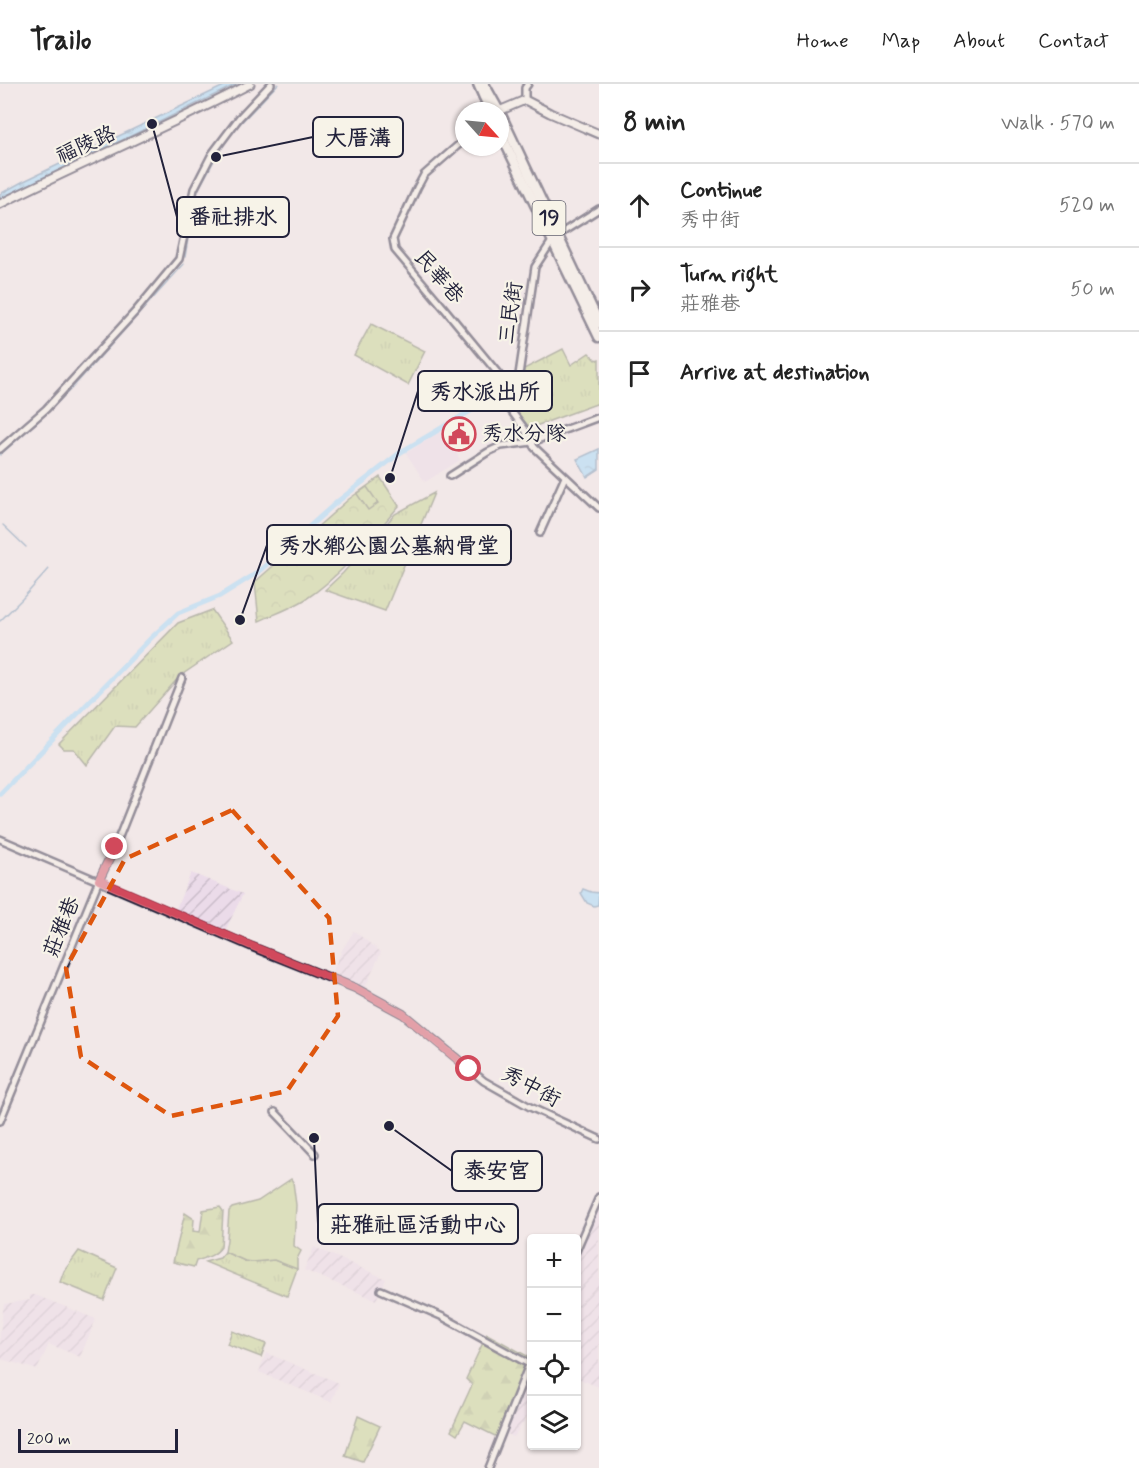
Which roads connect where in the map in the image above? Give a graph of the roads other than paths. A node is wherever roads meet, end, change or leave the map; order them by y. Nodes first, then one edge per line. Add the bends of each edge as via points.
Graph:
1 (250, 84) edge
2 (271, 84) edge
3 (478, 84) edge
4 (484, 84) edge
5 (528, 84) edge
6 (525, 100) junction
7 (486, 102) edge
8 (494, 102) edge
9 (509, 107) edge
10 (509, 134) edge
11 (599, 134) edge
12 (455, 148) edge
13 (509, 149) edge
14 (0, 204) edge
15 (599, 209) edge
16 (555, 238) junction
17 (599, 323) edge
18 (599, 337) edge
19 (509, 408) junction
20 (599, 417) edge
21 (532, 442) junction
22 (0, 449) edge
23 (450, 476) dead end
24 (565, 477) junction
25 (599, 508) edge
26 (540, 533) dead end
27 (182, 678) dead end
28 (0, 839) edge
29 (99, 880) junction
30 (275, 1112) dead end
31 (0, 1121) edge
32 (599, 1139) edge
33 (315, 1154) dead end
34 (599, 1197) edge
35 (581, 1239) edge
36 (381, 1290) dead end
37 (527, 1363) edge
38 (527, 1369) edge
39 (488, 1468) edge

1 - 14 street, 福陵路
2 - 22 street via 212,153 194,189 179,259 46,409
3 - 7 main road
4 - 8 main road, 19
5 - 6 street
6 - 9 street
6 - 11 street
10 - 16 main road, 19
12 - 19 street, 民華巷 via 424,175 393,239 395,250 510,388
13 - 16 main road, 19
15 - 16 street, 三民街
16 - 17 main road, 19
16 - 18 main road, 19
16 - 19 street, 三民街 via 535,267 517,388
19 - 21 street
20 - 21 street
21 - 23 street via 501,446
21 - 24 street
24 - 25 street
24 - 26 street
27 - 29 street, 莊雅巷
28 - 29 street, 秀中街
29 - 31 street, 莊雅巷
29 - 32 street, 秀中街 via 355,988 403,1014 484,1081
30 - 33 street
34 - 35 street
36 - 37 street via 443,1317
38 - 39 street

